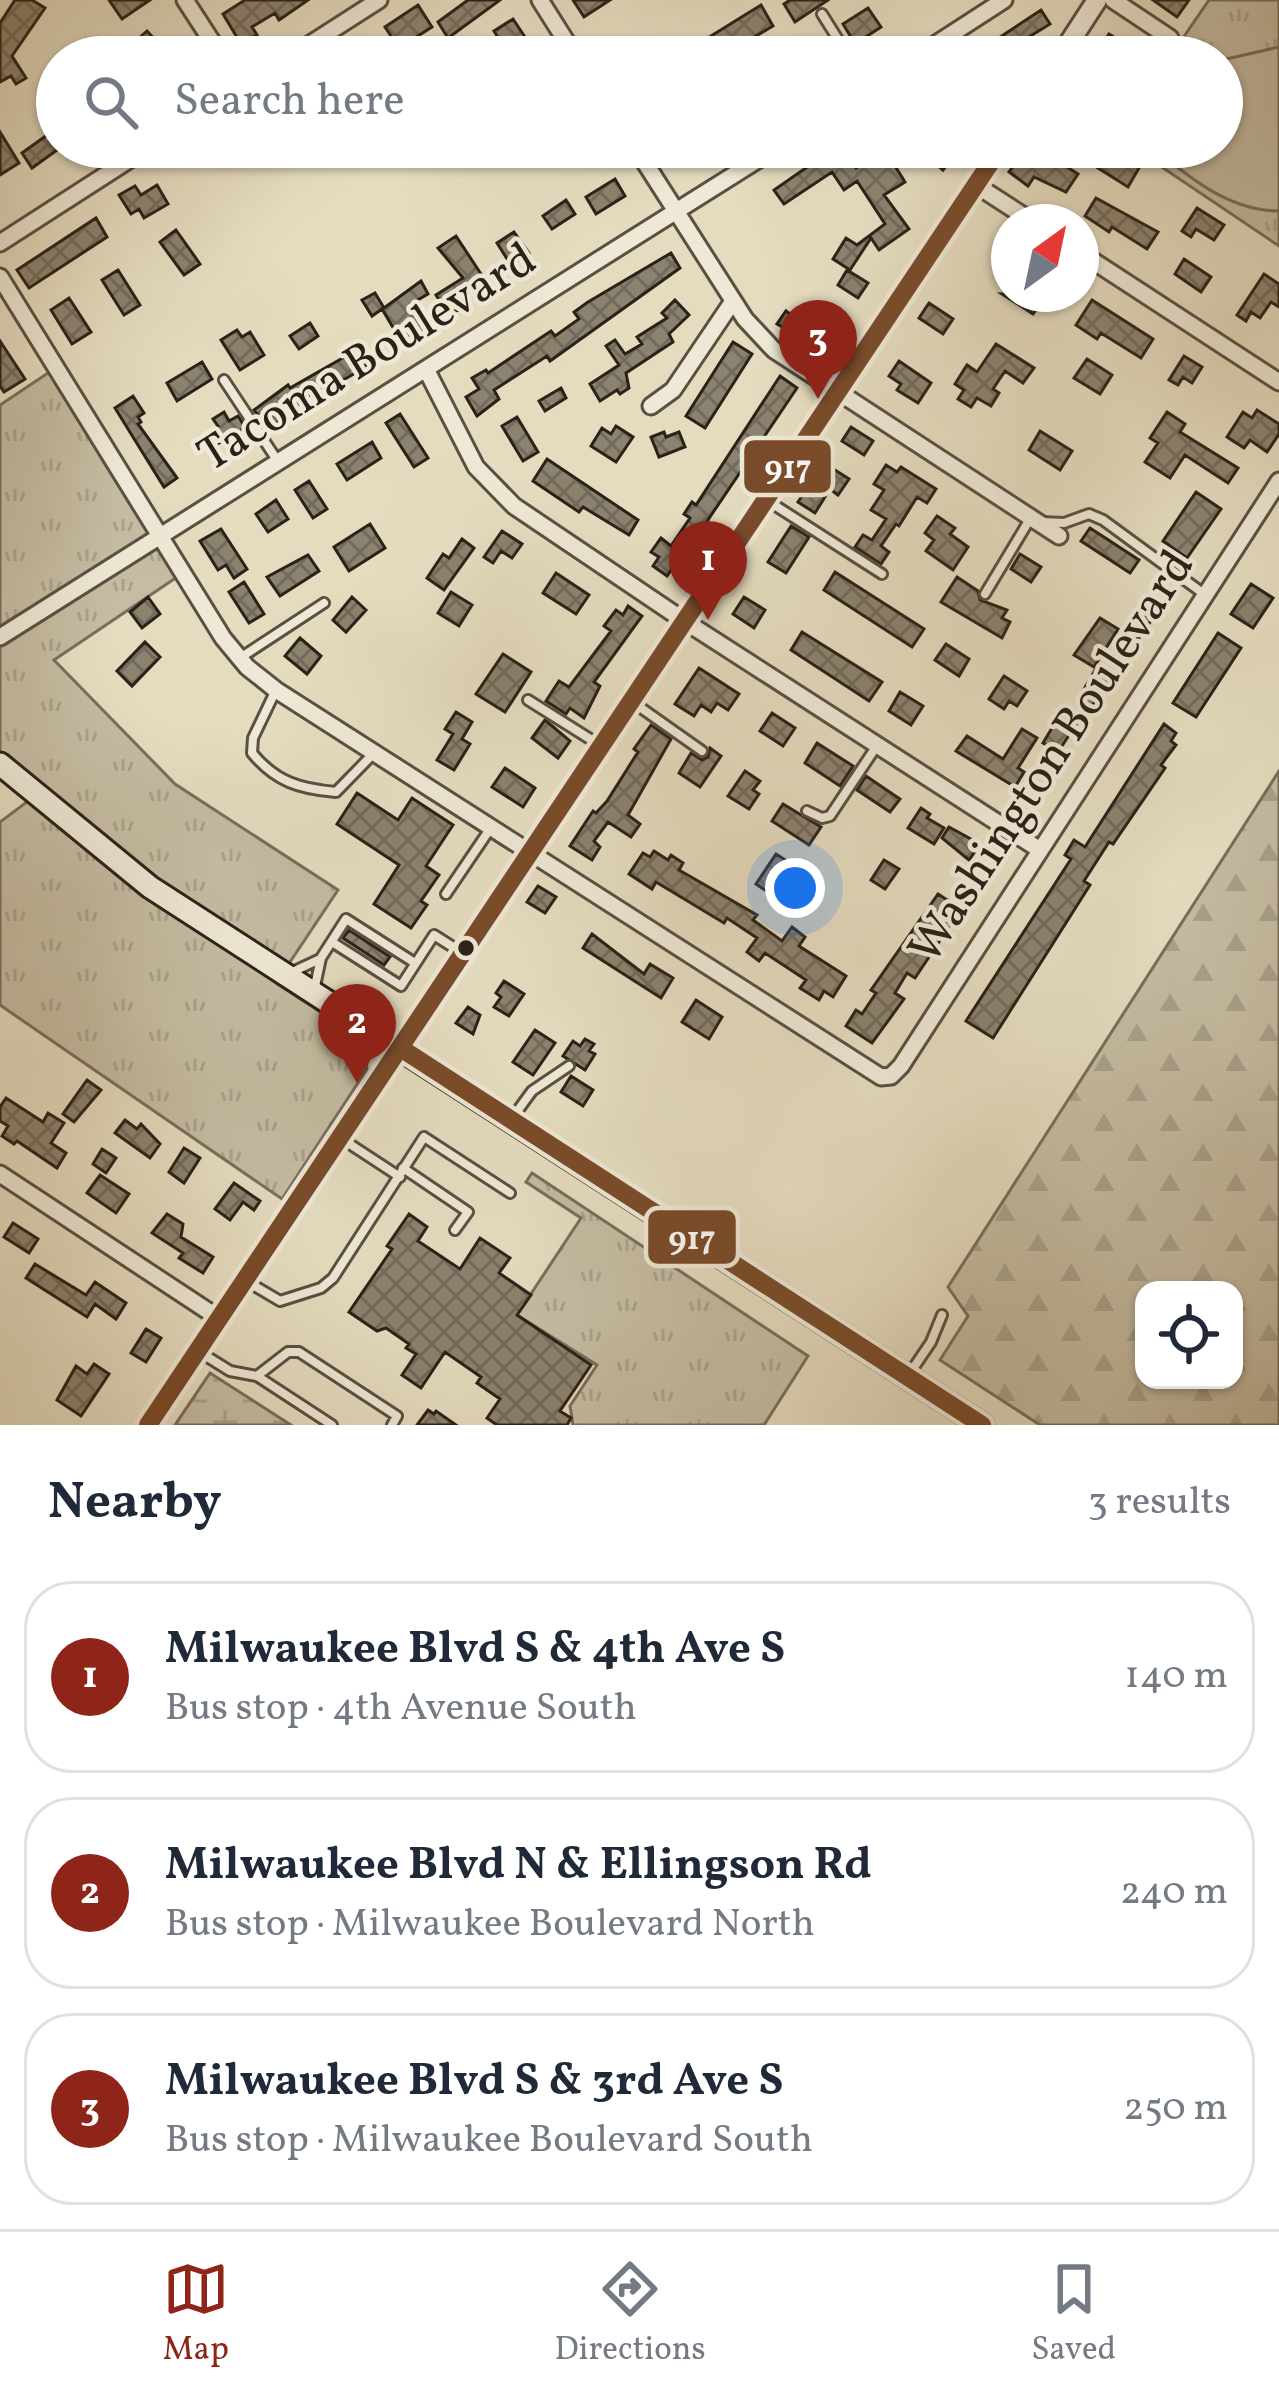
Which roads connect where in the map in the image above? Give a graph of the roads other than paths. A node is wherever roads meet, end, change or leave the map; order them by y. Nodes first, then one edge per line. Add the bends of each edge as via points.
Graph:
1 (185, 0) edge
2 (379, 0) edge
3 (539, 0) edge
4 (1003, 0) edge
5 (1097, 0) edge
6 (1113, 0) edge
7 (822, 14) dead end
8 (208, 36) edge
9 (323, 36) edge
10 (562, 36) edge
11 (836, 36) edge
12 (948, 36) edge
13 (1074, 36) edge
14 (1167, 36) edge
15 (116, 168) edge
16 (649, 168) edge
17 (745, 168) edge
18 (987, 168) edge
19 (976, 185) junction
20 (1005, 204) edge
21 (677, 212) junction
22 (0, 243) edge
23 (1099, 265) edge
24 (0, 277) edge
25 (733, 301) junction
26 (426, 369) junction
27 (224, 380) dead end
28 (1279, 382) edge
29 (837, 393) junction
30 (651, 406) dead end
31 (277, 461) junction
32 (1279, 481) edge
33 (767, 500) junction
34 (1034, 520) junction
35 (160, 534) junction
36 (1059, 536) dead end
37 (882, 574) dead end
38 (985, 594) dead end
39 (1205, 595) junction
40 (324, 603) dead end
41 (686, 622) junction
42 (0, 638) edge
43 (239, 658) junction
44 (276, 691) junction
45 (528, 700) dead end
46 (633, 703) junction
47 (877, 746) junction
48 (603, 747) junction
49 (702, 751) dead end
50 (374, 753) junction
51 (2, 769) edge
52 (807, 811) dead end
53 (490, 827) junction
54 (1040, 850) junction
55 (532, 855) junction
56 (446, 894) dead end
57 (332, 942) junction
58 (465, 955) junction
59 (321, 958) junction
60 (415, 963) junction
61 (287, 975) junction
62 (314, 992) junction
63 (402, 1049) junction
64 (569, 1066) dead end
65 (512, 1118) junction
66 (342, 1139) junction
67 (401, 1173) junction
68 (0, 1174) edge
69 (510, 1193) dead end
70 (455, 1230) dead end
71 (245, 1281) junction
72 (942, 1315) dead end
73 (220, 1319) junction
74 (198, 1351) junction
75 (257, 1376) junction
76 (908, 1377) junction
77 (148, 1425) edge
78 (332, 1425) edge
79 (392, 1425) edge
80 (982, 1425) edge

1 - 8 street
2 - 9 street
3 - 10 street
4 - 12 street
5 - 13 street
6 - 14 street
7 - 11 lane
15 - 22 street
16 - 21 street
17 - 21 street, Tacoma Boulevard
18 - 19 street
19 - 20 street
19 - 29 street
21 - 25 street
21 - 26 street, Tacoma Boulevard
23 - 28 street
24 - 35 street
25 - 29 street via 774,350
25 - 30 street via 673,390
26 - 31 street, Tacoma Boulevard
26 - 41 street via 493,488
27 - 31 lane
29 - 33 street
29 - 34 street
31 - 35 street, Tacoma Boulevard
32 - 39 street, Washington Boulevard
33 - 37 lane
33 - 41 street
34 - 36 street
34 - 38 lane
34 - 39 lane via 1064,523 1089,514
35 - 42 street, Tacoma Boulevard
35 - 43 street
39 - 54 street, Washington Boulevard
40 - 43 lane
41 - 46 street
41 - 47 street
43 - 44 street
44 - 50 street
44 - 50 lane via 252,753 269,774 336,792
45 - 48 lane
46 - 48 street
46 - 49 lane
47 - 52 lane via 830,816
47 - 54 street
48 - 55 street
50 - 53 street
51 - 61 main road via 150,887
53 - 55 street
53 - 56 lane
54 - 55 street, Washington Boulevard via 891,1076 871,1073
55 - 58 street
57 - 59 lane
57 - 60 lane via 400,986
57 - 60 lane via 346,919
58 - 60 lane via 434,934
58 - 63 street
59 - 61 lane
59 - 62 lane
61 - 62 main road
62 - 63 main road
63 - 65 main road
63 - 66 street
64 - 65 lane via 532,1091
65 - 76 main road
66 - 67 lane
66 - 71 street
67 - 69 lane via 424,1137
67 - 70 lane via 467,1212
67 - 71 lane via 327,1285 280,1301
68 - 73 street
71 - 73 street
72 - 76 lane
73 - 74 street
74 - 75 lane
74 - 77 street
75 - 78 lane
75 - 79 lane via 299,1352 398,1416
76 - 80 main road

